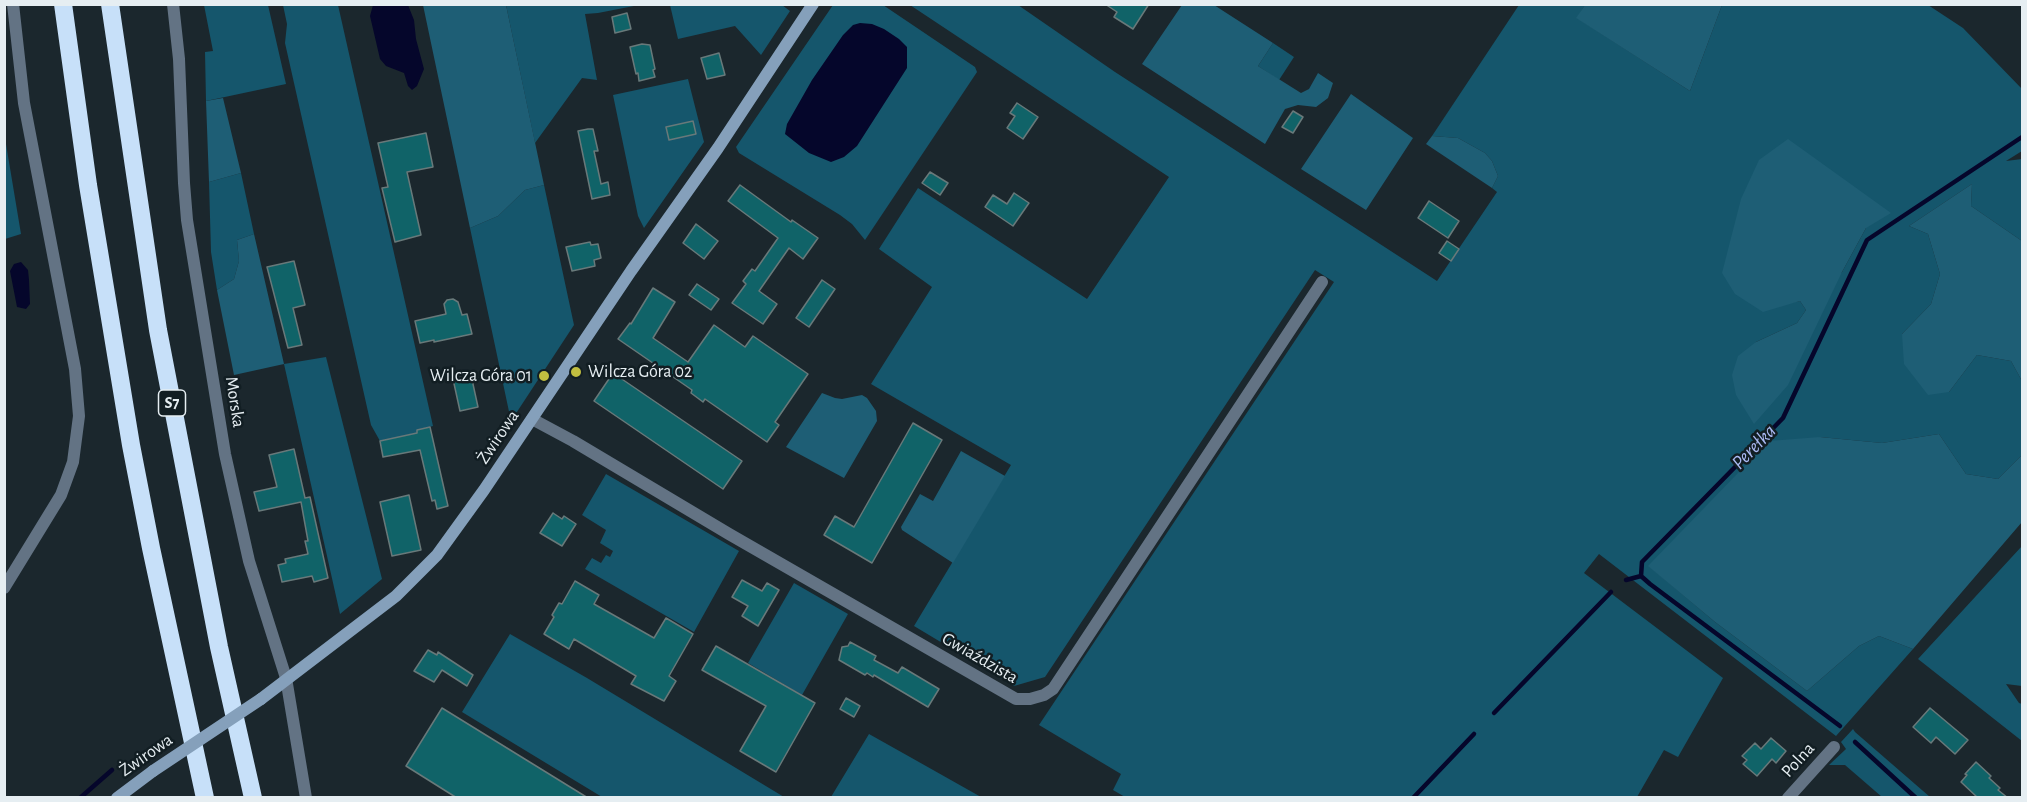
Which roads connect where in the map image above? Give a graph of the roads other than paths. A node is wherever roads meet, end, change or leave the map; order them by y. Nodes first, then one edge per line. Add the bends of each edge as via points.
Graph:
1 (13, 4) edge
2 (63, 4) edge
3 (110, 4) edge
4 (173, 4) edge
5 (813, 4) edge
6 (1322, 282) dead end
7 (532, 419) junction
8 (4, 588) edge
9 (286, 678) junction
10 (1833, 747) dead end
11 (117, 798) edge
12 (205, 798) edge
13 (253, 798) edge
14 (306, 798) edge
15 (1788, 798) edge

1 - 8 street via 24,103 75,369 79,417 73,462 61,495
2 - 12 highway via 131,445
3 - 13 highway, S7 via 158,330 219,647
4 - 9 street, Morska via 187,220 225,454 249,561
5 - 7 street, Żwirowa
6 - 7 street, Gwiaździsta via 1053,689 1030,699 1016,699
7 - 9 street, Żwirowa via 423,572 375,614
9 - 11 street, Żwirowa, bridge
9 - 14 street, Morska
10 - 15 street, Polna

